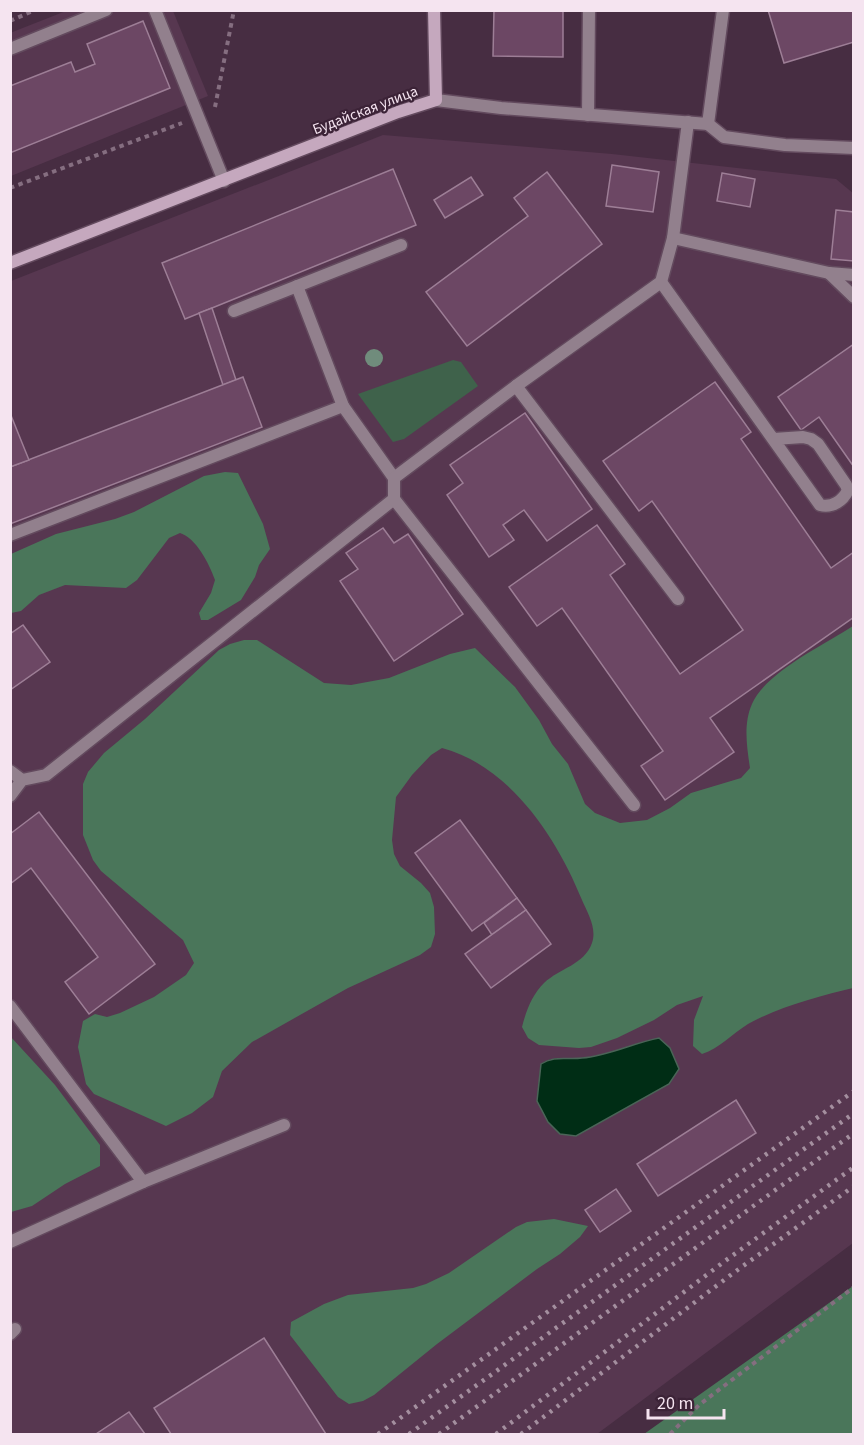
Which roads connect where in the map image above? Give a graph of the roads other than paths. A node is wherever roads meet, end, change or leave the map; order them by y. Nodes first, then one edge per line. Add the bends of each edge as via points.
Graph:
1 (106, 10) edge
2 (155, 10) edge
3 (434, 10) edge
4 (589, 10) edge
5 (723, 10) edge
6 (10, 49) edge
7 (436, 100) junction
8 (588, 115) junction
9 (688, 122) junction
10 (708, 124) junction
11 (854, 148) edge
12 (224, 181) junction
13 (674, 238) junction
14 (401, 245) dead end
15 (10, 263) edge
16 (829, 273) junction
17 (854, 274) edge
18 (661, 282) junction
19 (297, 286) junction
20 (854, 297) edge
21 (234, 311) dead end
22 (516, 386) junction
23 (343, 406) junction
24 (774, 439) junction
25 (394, 478) junction
26 (394, 499) junction
27 (10, 535) edge
28 (678, 599) dead end
29 (10, 771) edge
30 (22, 780) junction
31 (10, 796) edge
32 (634, 805) dead end
33 (10, 1005) edge
34 (284, 1125) dead end
35 (143, 1182) junction
36 (10, 1242) edge

1 - 6 street
2 - 12 street
3 - 7 street
4 - 8 street
5 - 10 street
7 - 8 street, Будайская улица
7 - 12 street, Будайская улица
8 - 9 street, Будайская улица
9 - 10 street, Будайская улица
9 - 13 street
10 - 11 street via 724,137
12 - 15 street, Будайская улица
13 - 16 street
13 - 18 street
14 - 19 street
16 - 17 street
16 - 20 street
18 - 22 street
18 - 24 street
19 - 21 street
19 - 23 street
22 - 25 street
22 - 28 street
23 - 25 street
23 - 27 street
24 - 24 street via 820,505 832,506 845,496 846,484 818,444 803,437
25 - 26 street
26 - 30 street via 46,775
26 - 32 street
29 - 30 street
30 - 31 street
33 - 35 street
34 - 35 street
35 - 36 street

